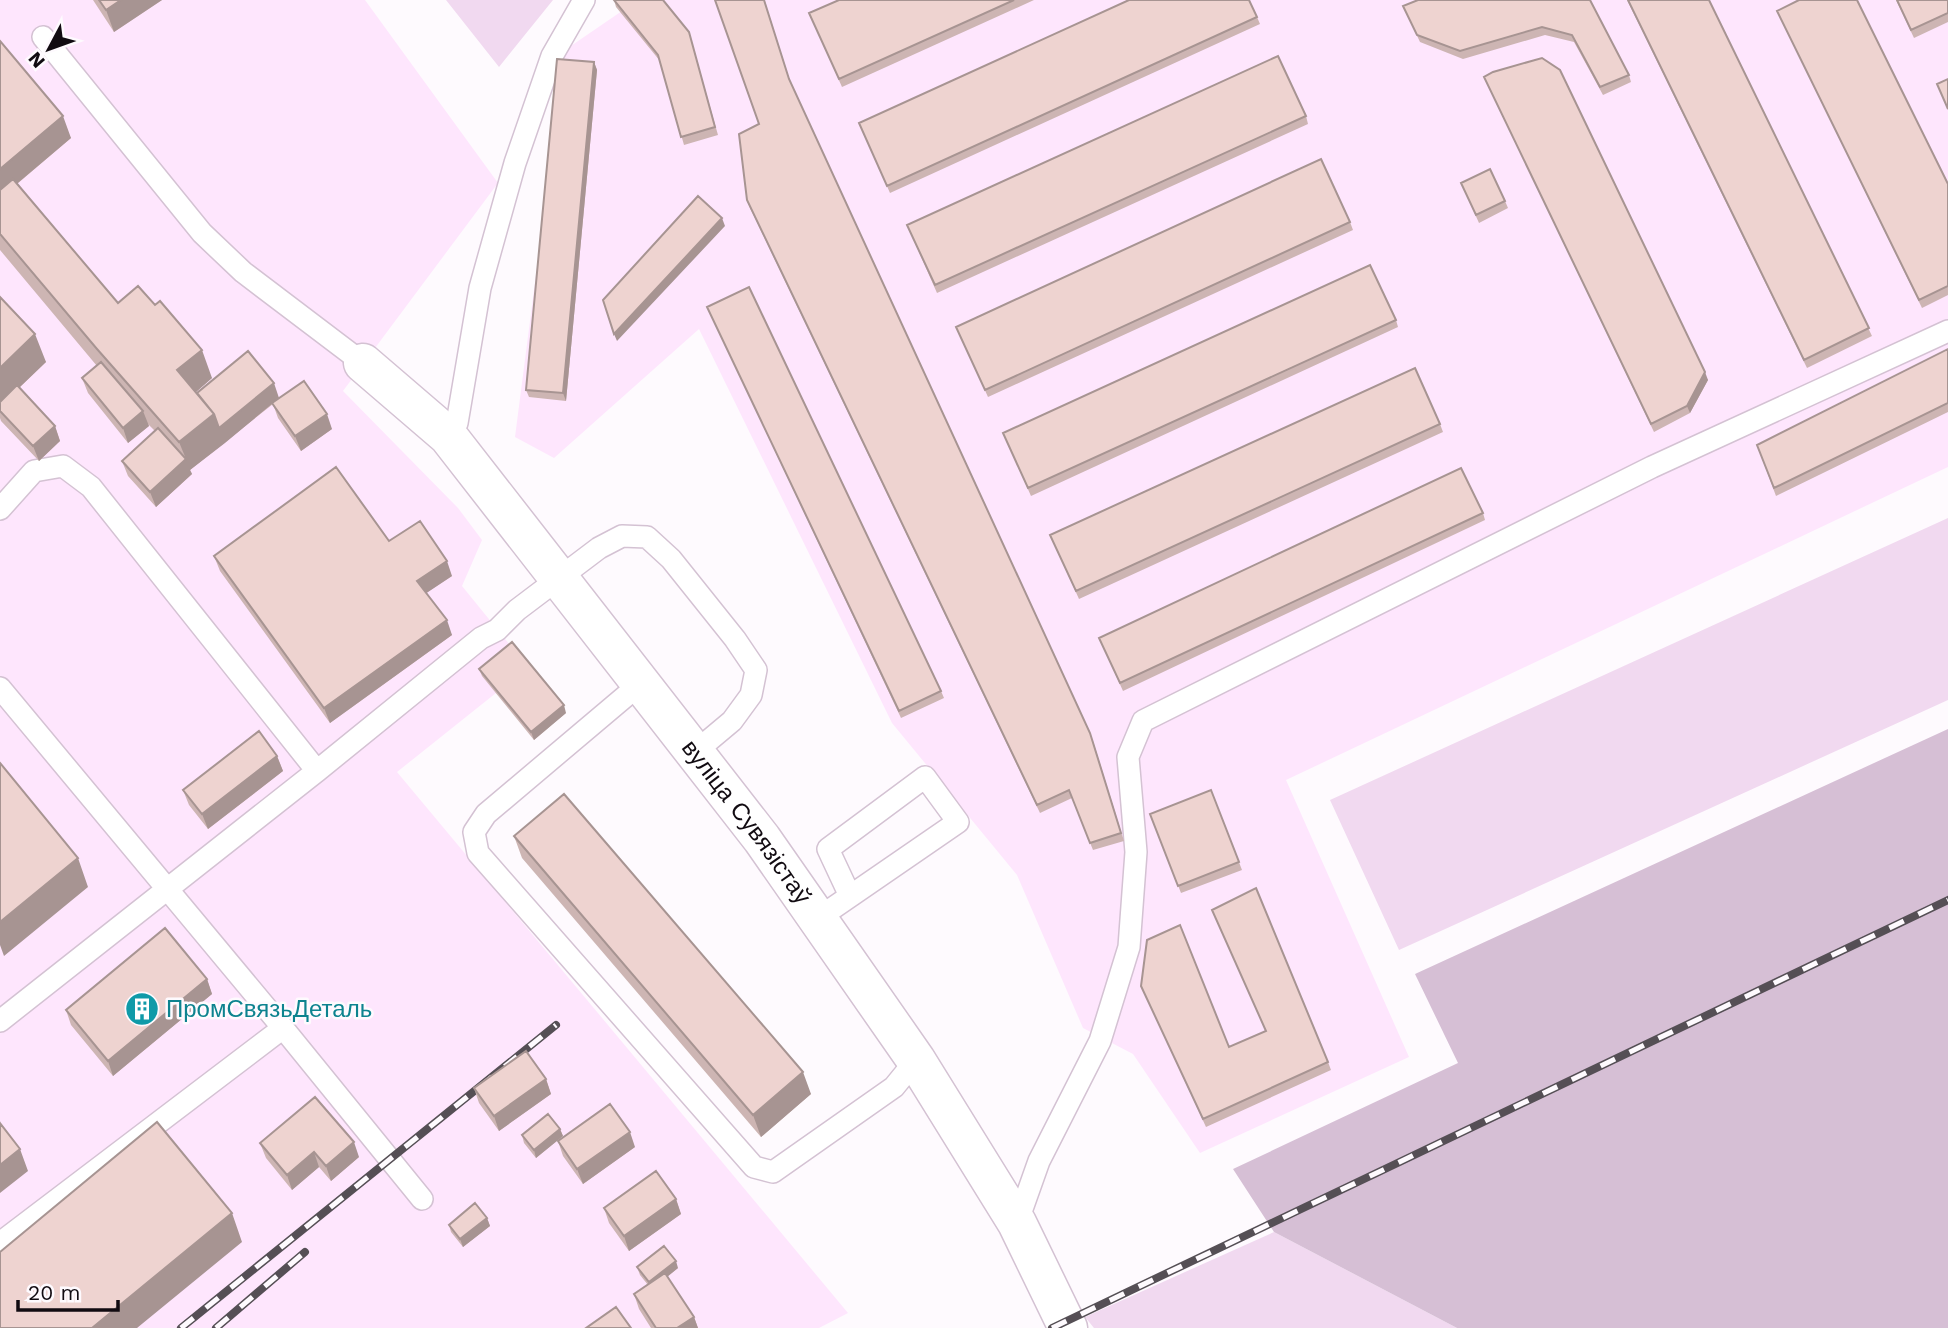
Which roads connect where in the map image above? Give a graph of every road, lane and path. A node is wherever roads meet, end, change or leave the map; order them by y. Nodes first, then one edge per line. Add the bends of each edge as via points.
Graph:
1 (584, 0) edge
2 (43, 37) dead end
3 (1948, 331) edge
4 (363, 363) joint
5 (448, 436) junction
6 (0, 509) edge
7 (560, 578) junction
8 (640, 684) junction
9 (0, 688) edge
10 (695, 752) junction
11 (317, 771) junction
12 (168, 889) junction
13 (850, 896) junction
14 (817, 919) junction
15 (0, 1021) edge
16 (284, 1028) junction
17 (916, 1060) junction
18 (422, 1199) dead end
19 (1017, 1223) junction
20 (0, 1243) edge
21 (1068, 1328) edge

1 - 5 lane via 552,56 513,173 480,288 457,423
2 - 4 lane via 202,233 243,272
3 - 19 lane via 1652,467 1143,721 1128,757 1136,852 1129,947 1100,1041 1039,1161
4 - 5 street, вуліца Сувязістаў
5 - 7 street, вуліца Сувязістаў
6 - 11 lane via 34,471 63,466 91,487
7 - 8 street, вуліца Сувязістаў
7 - 10 lane via 622,536 647,537 671,559 735,639 756,670 751,695 732,721
7 - 11 lane
8 - 10 street, вуліца Сувязістаў
8 - 17 lane via 486,814 474,832 478,853 754,1167 773,1172 894,1087
9 - 12 lane
10 - 14 street, вуліца Сувязістаў
11 - 12 lane
12 - 15 lane
12 - 16 lane
13 - 13 lane via 958,822 925,777 828,849
13 - 14 lane
14 - 17 street, вуліца Сувязістаў
16 - 18 lane
16 - 20 lane
17 - 19 street, вуліца Сувязістаў
19 - 21 street, вуліца Сувязістаў

